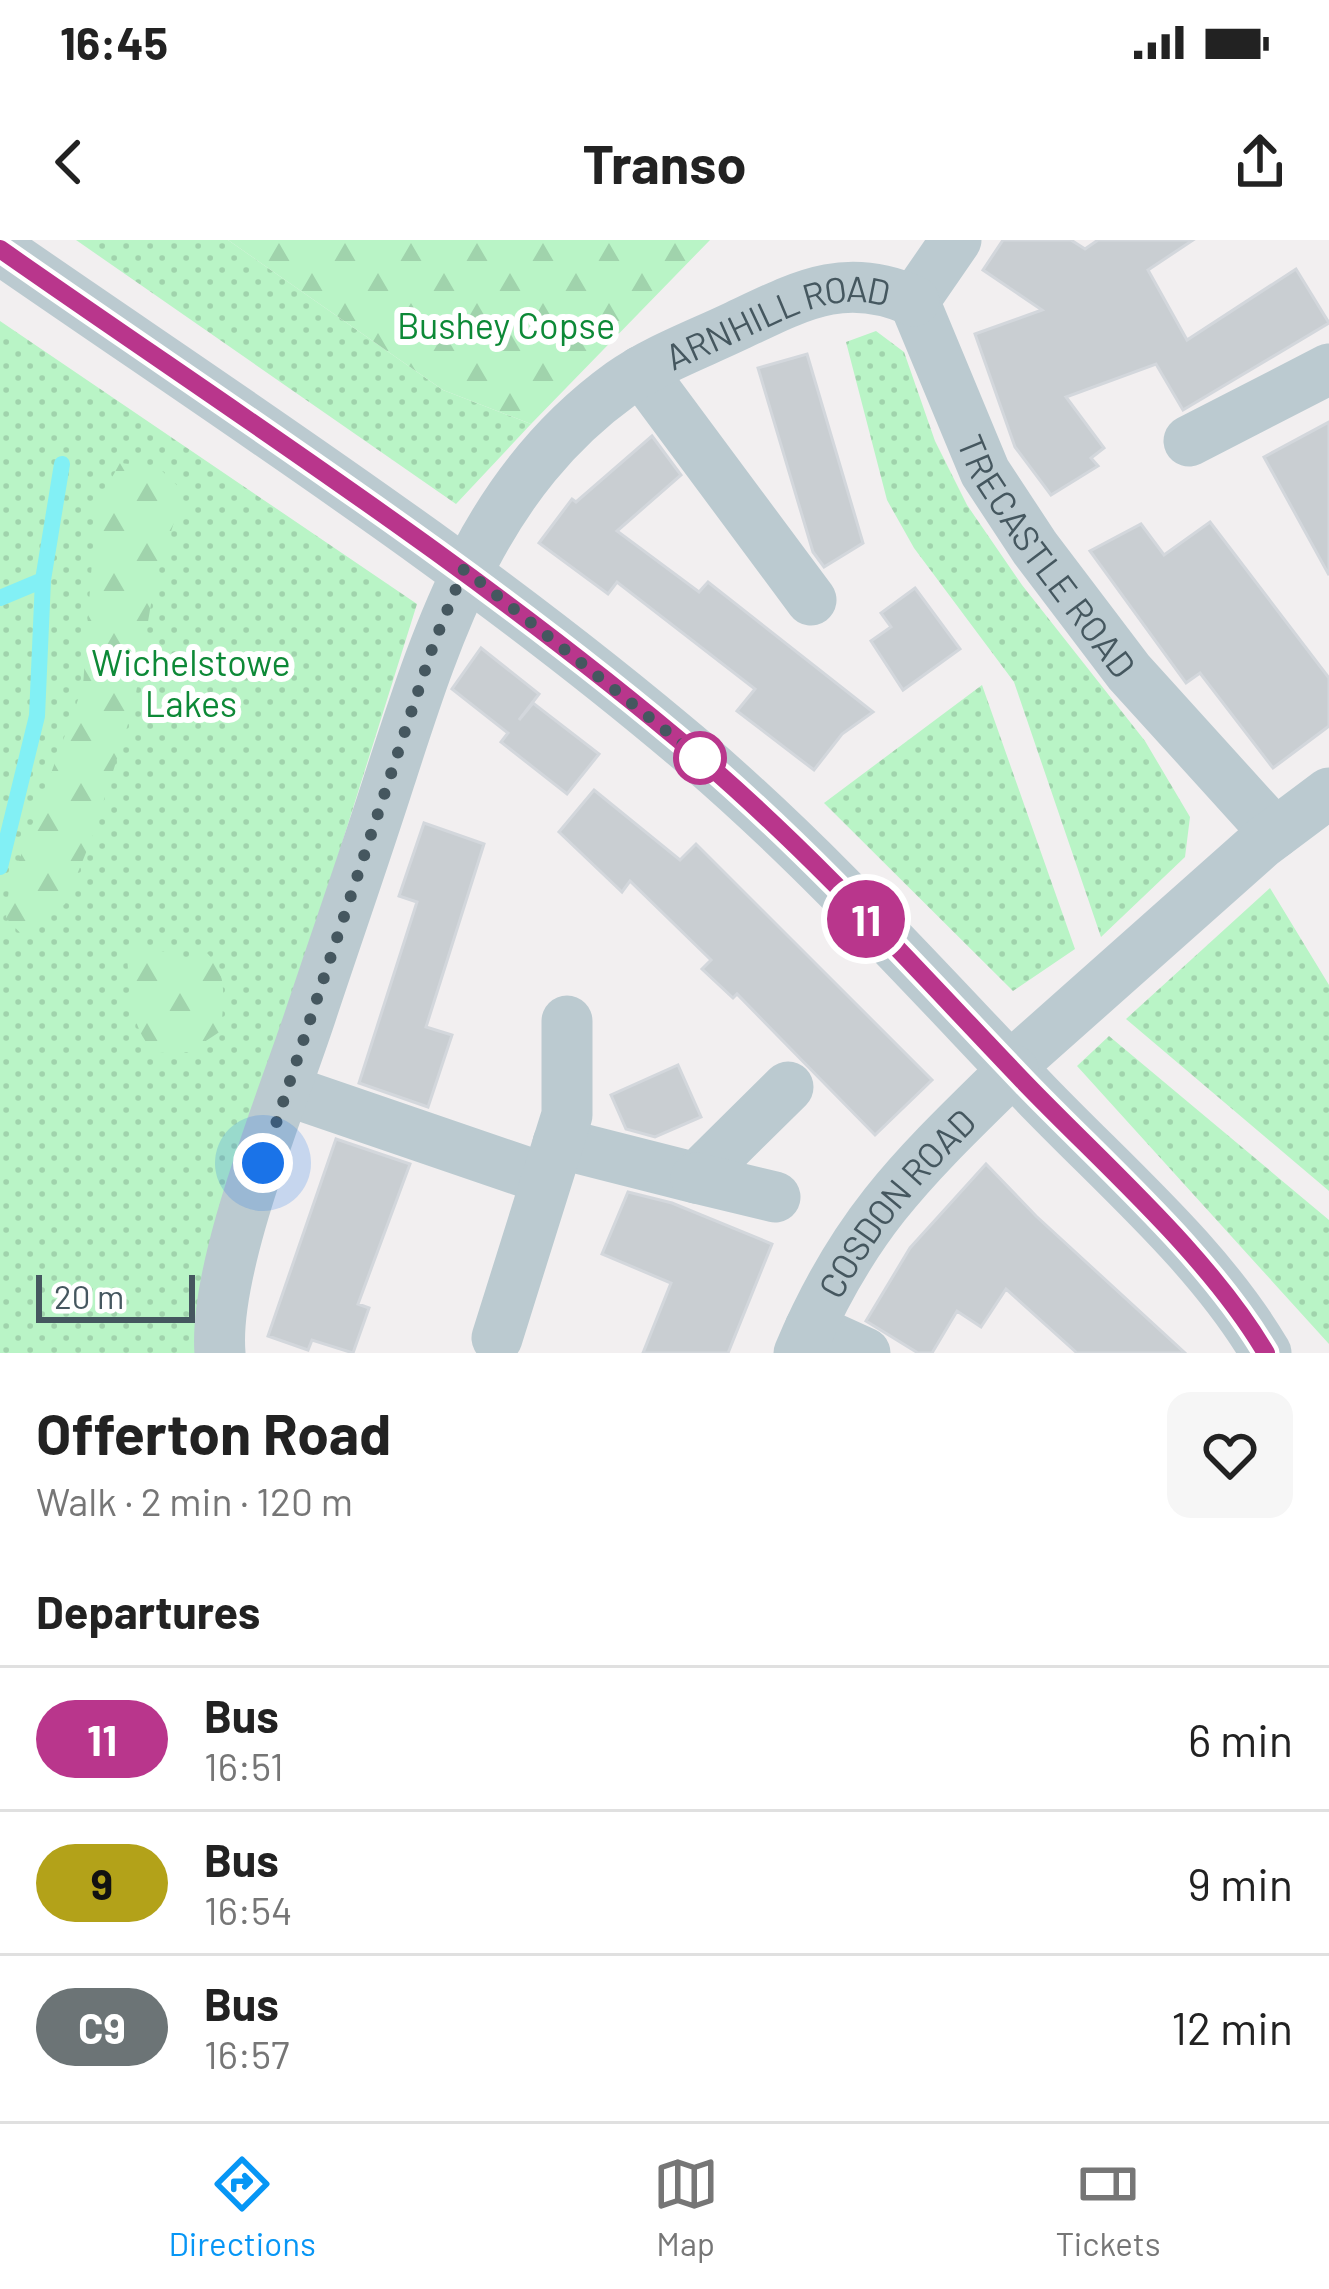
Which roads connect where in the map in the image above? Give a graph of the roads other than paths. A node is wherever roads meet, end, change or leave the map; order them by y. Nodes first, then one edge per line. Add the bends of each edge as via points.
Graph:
1 (956, 240) edge
2 (0, 249) edge
3 (914, 301) junction
4 (1329, 369) edge
5 (641, 371) junction
6 (1190, 441) dead end
7 (464, 569) junction
8 (811, 600) dead end
9 (1329, 793) edge
10 (1275, 832) junction
11 (567, 1021) dead end
12 (1012, 1069) junction
13 (788, 1087) dead end
14 (286, 1090) junction
15 (552, 1161) junction
16 (696, 1178) junction
17 (775, 1197) dead end
18 (497, 1338) dead end
19 (805, 1341) edge
20 (220, 1353) edge
21 (866, 1353) edge
22 (1266, 1353) edge

1 - 3 street
2 - 7 street
3 - 5 street, ARNHILL ROAD via 877,284 832,288
3 - 10 street, TRECASTLE ROAD via 985,472 1035,548 1130,672
4 - 6 street
5 - 7 street, ARNHILL ROAD via 554,445
5 - 8 street, ARNHILL ROAD
7 - 12 street via 742,796
7 - 14 street, ARNHILL ROAD
9 - 10 street, COSDON ROAD
10 - 12 street, COSDON ROAD
11 - 15 street via 571,1072
12 - 19 street, COSDON ROAD via 872,1214
12 - 22 street via 1218,1287
13 - 16 street
14 - 15 street
14 - 20 street, ARNHILL ROAD via 228,1280
15 - 16 street
15 - 18 street
16 - 17 street
19 - 21 street

